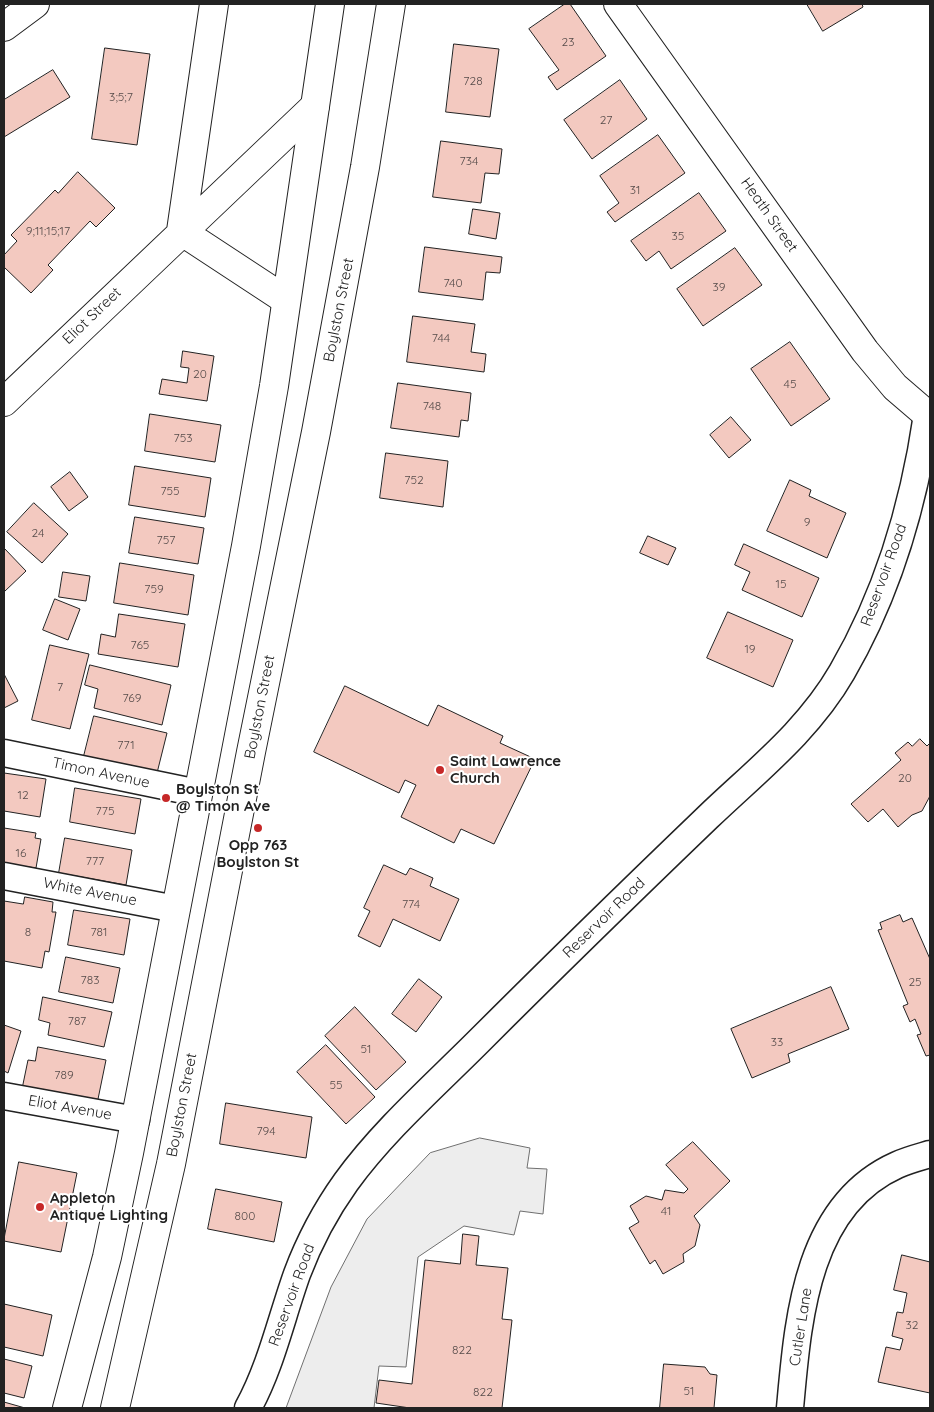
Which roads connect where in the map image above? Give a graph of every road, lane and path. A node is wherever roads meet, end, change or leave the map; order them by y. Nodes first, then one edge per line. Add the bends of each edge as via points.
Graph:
1 (35, 4) edge
2 (214, 4) edge
3 (330, 4) edge
4 (391, 4) edge
5 (618, 4) edge
6 (4, 26) edge
7 (315, 106) junction
8 (181, 231) junction
9 (286, 300) junction
10 (4, 402) edge
11 (929, 416) edge
12 (4, 753) edge
13 (198, 793) junction
14 (4, 876) edge
15 (176, 909) junction
16 (4, 1096) edge
17 (136, 1120) junction
18 (930, 1154) edge
19 (67, 1408) edge
20 (115, 1408) edge
21 (248, 1408) edge
22 (790, 1408) edge

1 - 6 main road
2 - 8 main road
3 - 7 main road
4 - 20 main road, Boylston Street via 336,326 173,1155
5 - 11 main road, Heath Street via 865,351 895,387
7 - 8 main road, Eliot Street
7 - 9 main road
8 - 9 main road
8 - 10 main road, Eliot Street
9 - 13 main road via 250,521
11 - 21 street, Reservoir Road via 919,469 899,540 874,611 841,674 791,741 529,991 419,1101 348,1180 305,1255 264,1374
12 - 13 street, Timon Avenue
13 - 15 main road
14 - 15 street, White Avenue
15 - 17 main road
16 - 17 street, Eliot Avenue
17 - 19 main road via 107,1257
18 - 22 street, Cutler Lane via 897,1165 871,1181 856,1193 831,1228 812,1270 798,1320

